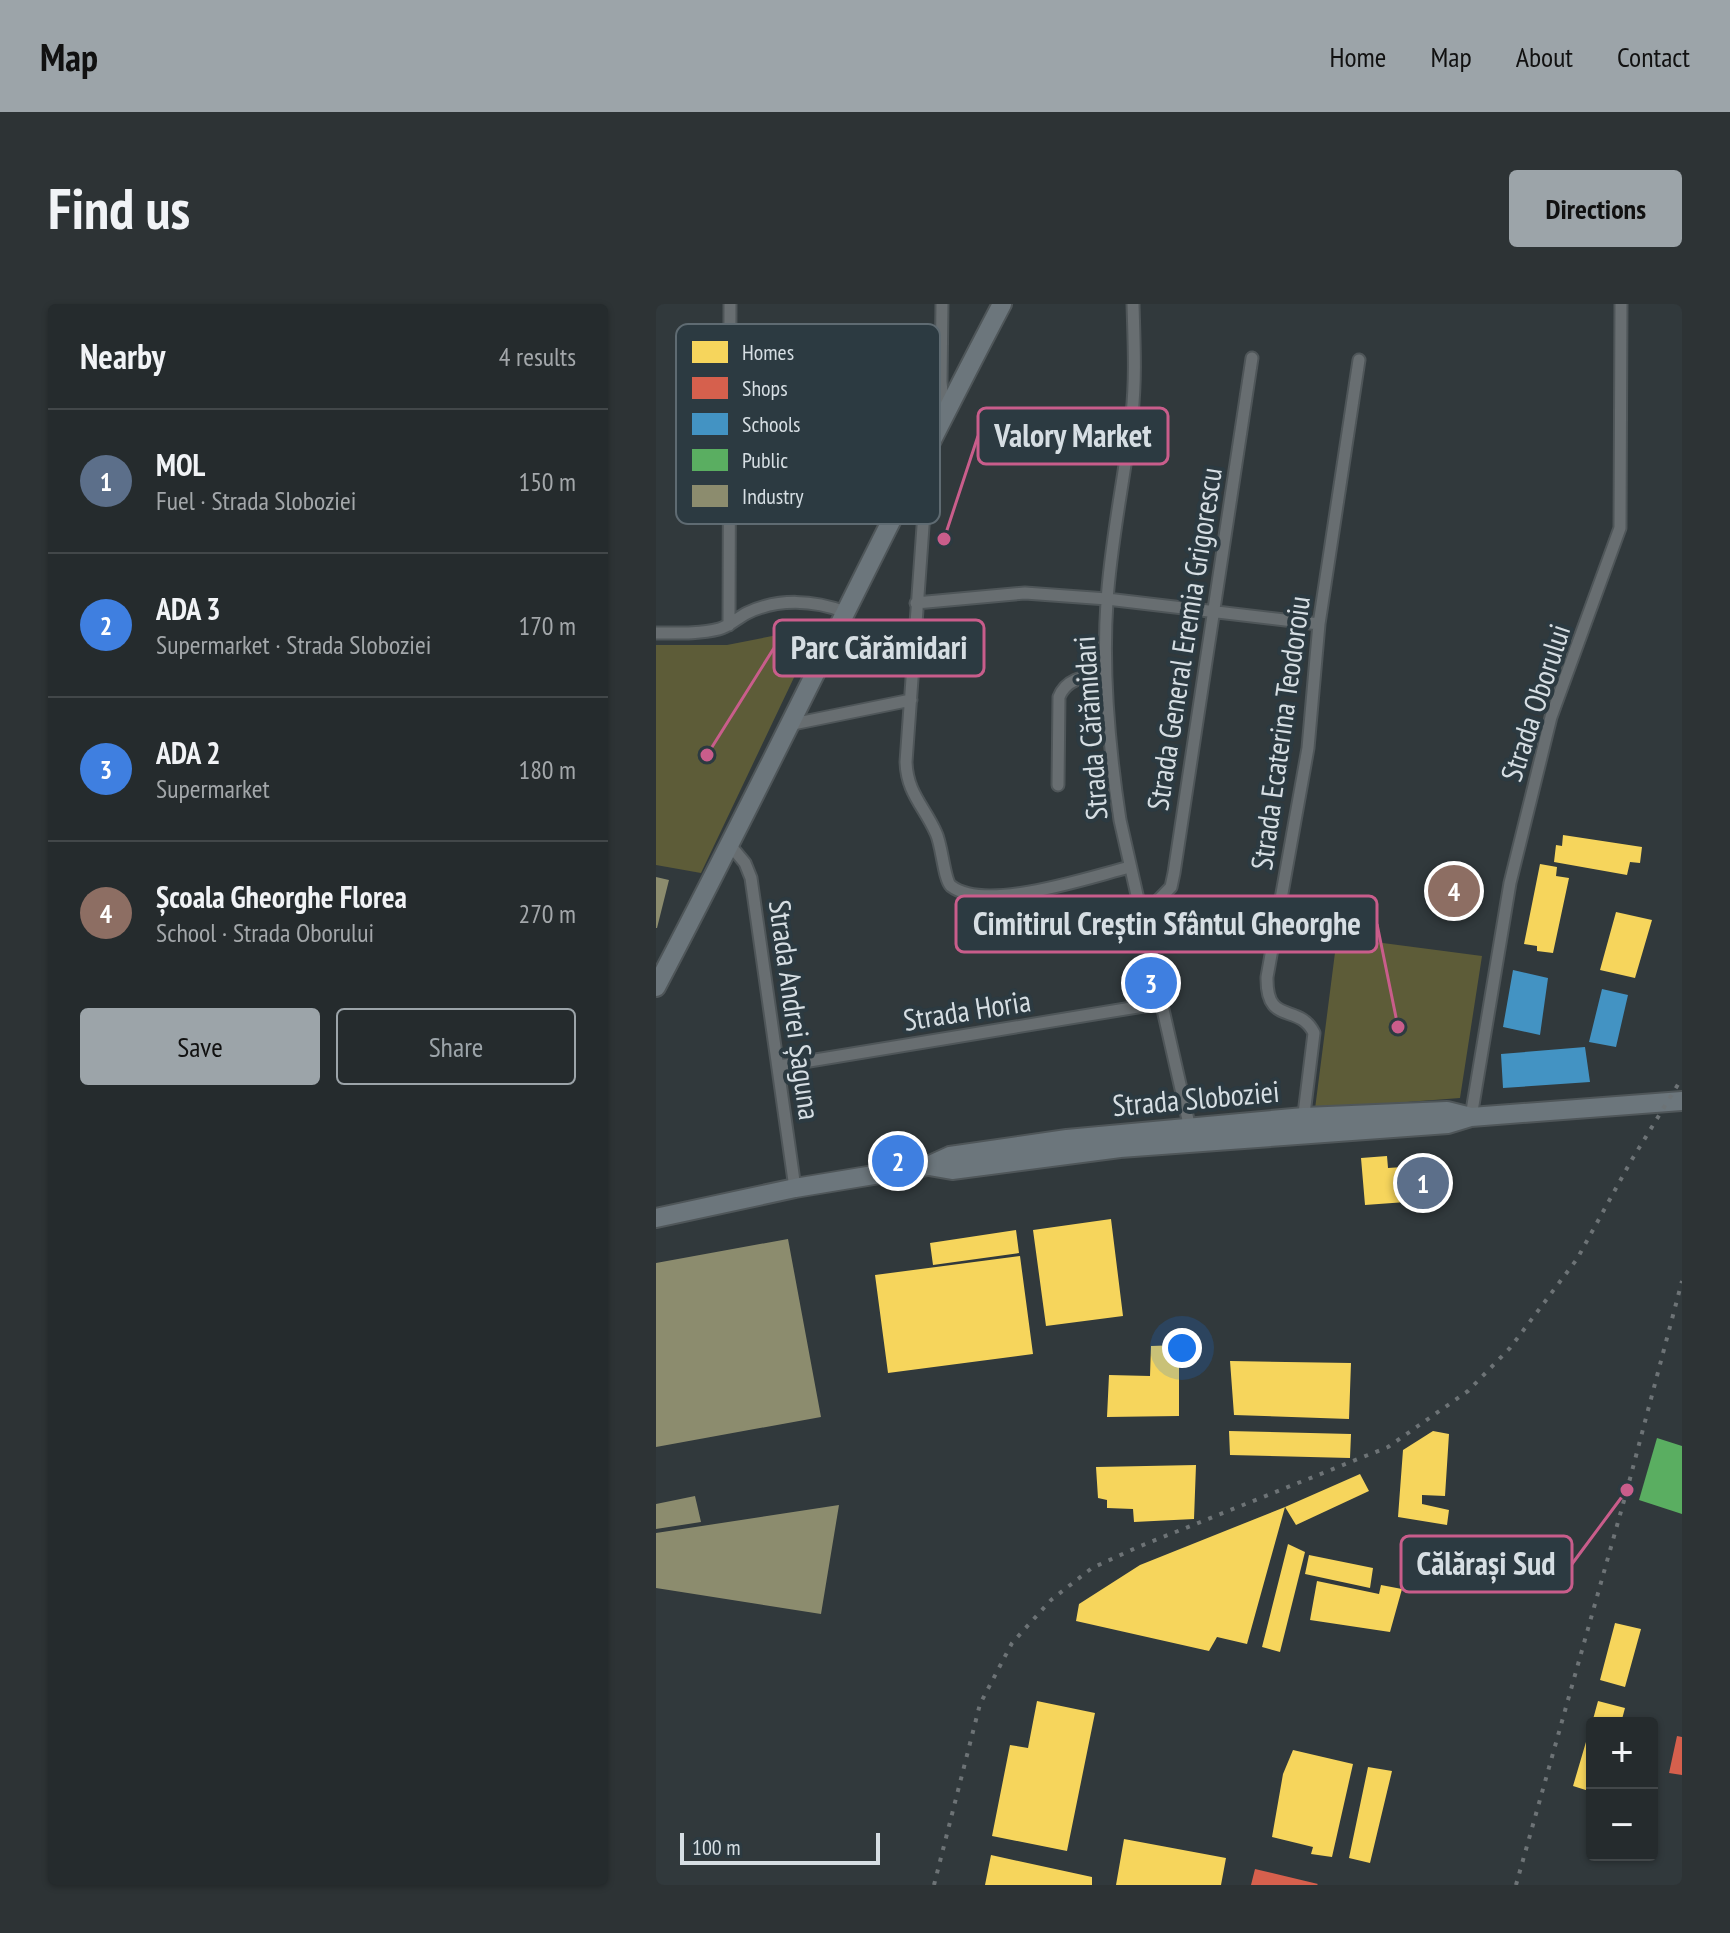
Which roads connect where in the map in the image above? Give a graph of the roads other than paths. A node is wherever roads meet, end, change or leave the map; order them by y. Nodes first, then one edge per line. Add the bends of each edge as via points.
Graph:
1 (730, 304) edge
2 (942, 304) edge
3 (1002, 304) edge
4 (1133, 304) edge
5 (1621, 304) edge
6 (730, 324) edge
7 (1252, 358) dead end
8 (1359, 360) dead end
9 (944, 415) junction
10 (940, 423) edge
11 (729, 524) edge
12 (890, 524) edge
13 (923, 524) edge
14 (1107, 599) junction
15 (916, 603) junction
16 (845, 612) junction
17 (1212, 612) junction
18 (1319, 624) junction
19 (729, 625) junction
20 (656, 633) edge
21 (1105, 674) junction
22 (911, 700) junction
23 (787, 725) junction
24 (1058, 785) dead end
25 (730, 845) junction
26 (1130, 867) junction
27 (1143, 916) junction
28 (656, 987) edge
29 (1162, 1003) junction
30 (779, 1066) junction
31 (1682, 1101) edge
32 (1471, 1117) junction
33 (1305, 1125) junction
34 (1192, 1135) junction
35 (795, 1188) junction
36 (656, 1218) edge

1 - 6 street
2 - 9 street
3 - 9 main road
4 - 14 street, Strada Cărămidari via 1132,411
5 - 32 street, Strada Oborului via 1620,528 1551,717 1510,883
7 - 17 street, Strada General Eremia Grigorescu
8 - 18 street, Strada Ecaterina Teodoroiu
9 - 10 main road
11 - 19 street
12 - 16 main road
13 - 15 street
14 - 15 street via 1025,593
14 - 17 street
14 - 21 street, Strada Cărămidari
15 - 22 street
16 - 19 street via 800,601 745,614
16 - 23 main road
17 - 18 street
17 - 27 street, Strada General Eremia Grigorescu via 1171,887
18 - 33 street, Strada Ecaterina Teodoroiu via 1308,748 1267,988 1274,1007 1309,1024 1314,1033
19 - 20 street
21 - 24 street via 1064,686 1059,697
21 - 26 street, Strada Cărămidari via 1113,775
22 - 23 street
22 - 26 street via 906,778 942,845 946,879 952,886 999,896
23 - 25 main road
25 - 28 main road
25 - 30 street, Strada Andrei Șaguna via 751,878
26 - 27 street, Strada Cărămidari
27 - 29 street, Strada Cărămidari
29 - 30 street, Strada Horia
29 - 34 street, Strada Cărămidari
30 - 35 street, Strada Andrei Șaguna
31 - 32 main road, Strada Sloboziei
32 - 33 main road, Strada Sloboziei via 1447,1111
33 - 34 main road, Strada Sloboziei
34 - 35 main road, Strada Sloboziei via 1067,1139 950,1156 928,1166
35 - 36 main road, Strada Sloboziei

